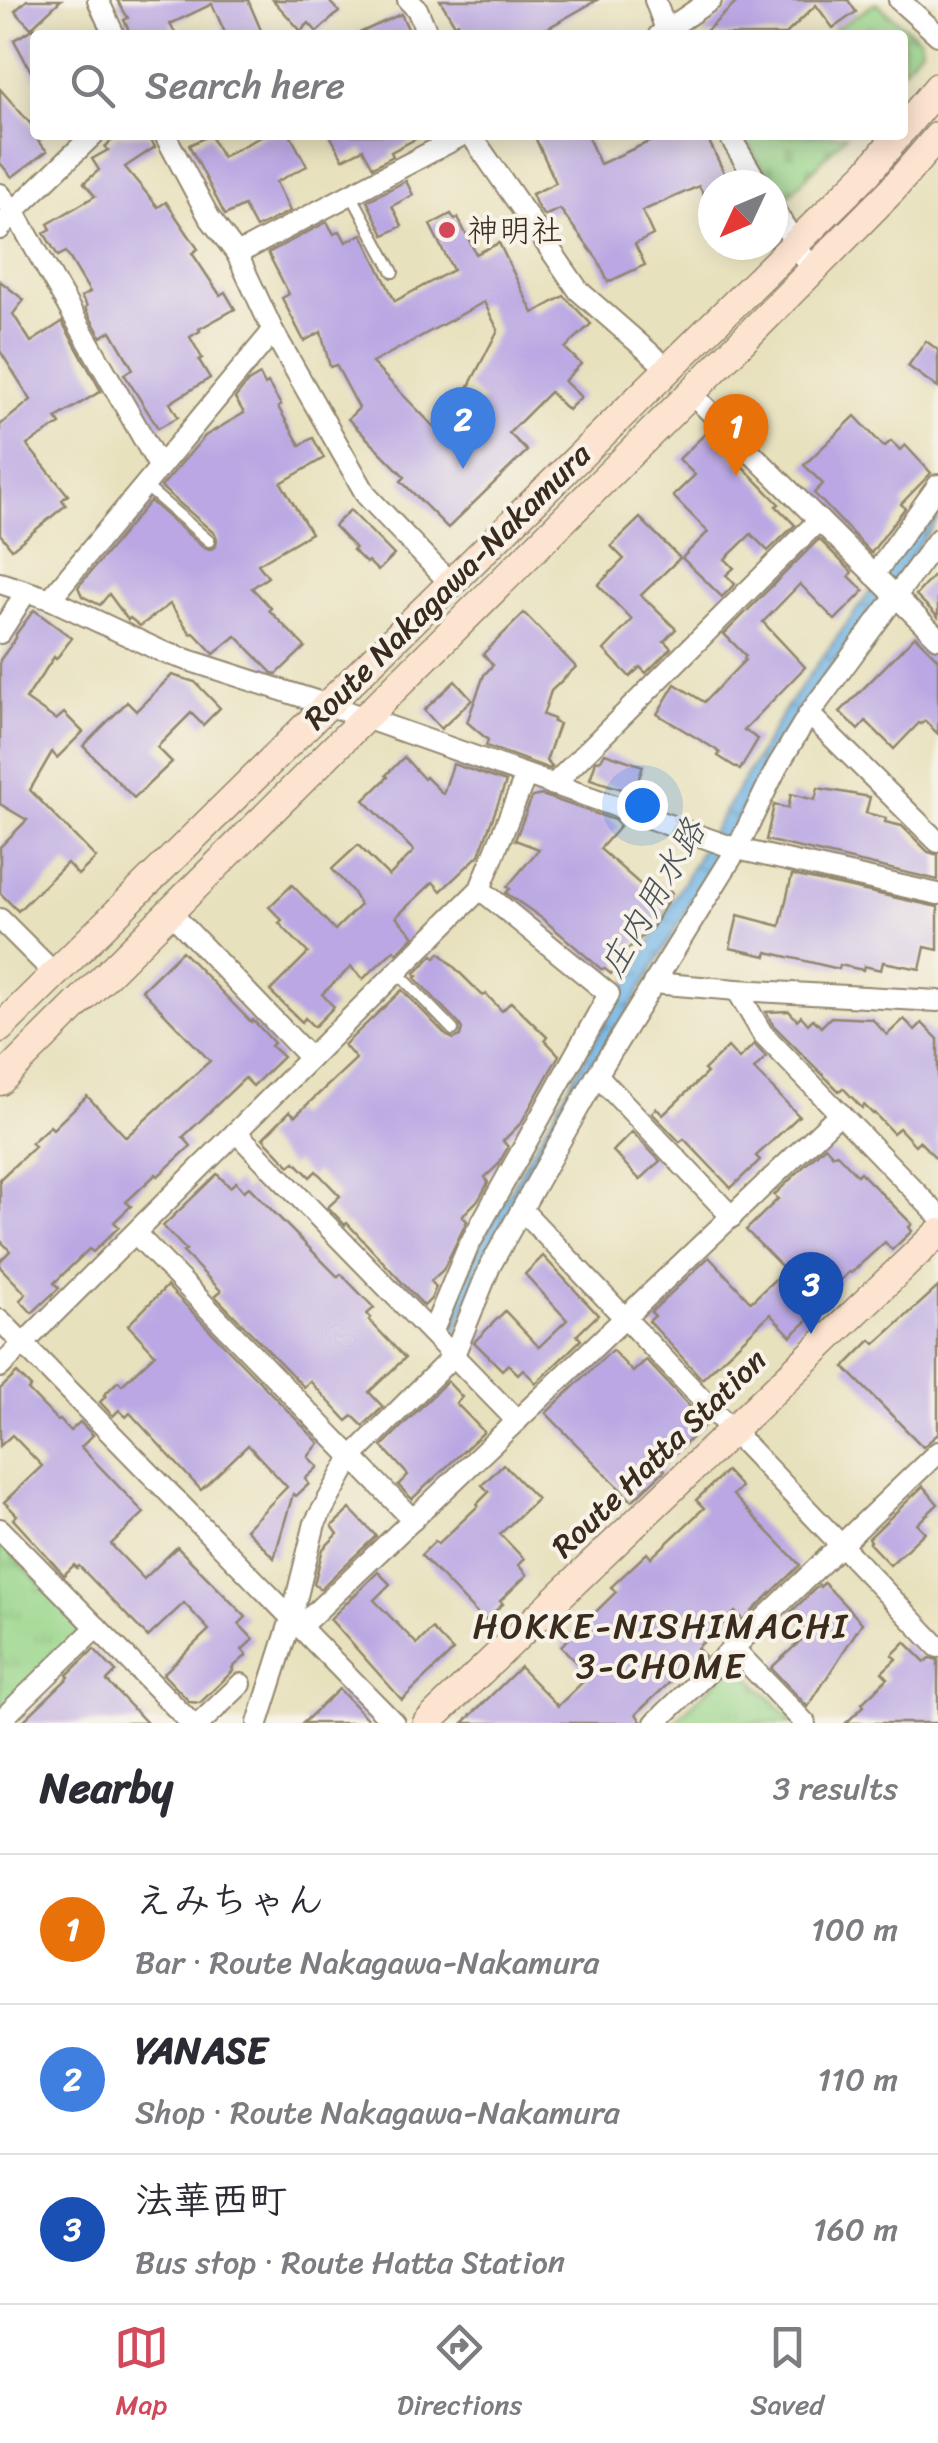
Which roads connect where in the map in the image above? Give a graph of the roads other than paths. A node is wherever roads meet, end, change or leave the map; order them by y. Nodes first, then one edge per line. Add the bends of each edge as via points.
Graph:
1 (98, 0) edge
2 (408, 0) edge
3 (654, 0) edge
4 (711, 0) edge
5 (899, 0) edge
6 (112, 30) edge
7 (426, 30) edge
8 (663, 30) edge
9 (670, 30) edge
10 (938, 35) edge
11 (938, 87) edge
12 (908, 123) edge
13 (87, 140) edge
14 (168, 140) edge
15 (457, 140) edge
16 (471, 140) edge
17 (732, 140) edge
18 (894, 140) edge
19 (932, 155) edge
20 (750, 170) edge
21 (0, 194) edge
22 (351, 194) junction
23 (14, 211) junction
24 (0, 229) edge
25 (788, 233) edge
26 (794, 243) junction
27 (237, 254) junction
28 (812, 270) junction
29 (392, 272) dead end
30 (273, 331) junction
31 (668, 368) junction
32 (691, 392) junction
33 (159, 466) junction
34 (938, 484) edge
35 (144, 485) junction
36 (820, 520) junction
37 (938, 539) edge
38 (209, 541) dead end
39 (0, 584) edge
40 (450, 584) junction
41 (885, 585) junction
42 (26, 592) junction
43 (50, 599) junction
44 (0, 633) edge
45 (938, 638) edge
46 (328, 705) junction
47 (809, 714) junction
48 (364, 718) junction
49 (526, 775) junction
50 (554, 785) junction
51 (938, 842) edge
52 (732, 847) junction
53 (480, 889) junction
54 (938, 894) edge
55 (170, 912) junction
56 (0, 920) edge
57 (397, 972) junction
58 (54, 974) junction
59 (653, 983) junction
60 (737, 990) junction
61 (938, 1001) edge
62 (0, 1028) edge
63 (453, 1030) dead end
64 (310, 1058) junction
65 (597, 1075) junction
66 (0, 1081) edge
67 (840, 1113) junction
68 (236, 1132) junction
69 (522, 1210) junction
70 (938, 1215) edge
71 (732, 1218) junction
72 (135, 1233) junction
73 (938, 1233) edge
74 (625, 1319) junction
75 (0, 1320) edge
76 (432, 1333) junction
77 (23, 1344) junction
78 (454, 1355) junction
79 (0, 1368) edge
80 (518, 1421) junction
81 (731, 1432) junction
82 (352, 1457) junction
83 (936, 1457) edge
84 (413, 1520) junction
85 (0, 1529) edge
86 (840, 1545) junction
87 (297, 1621) junction
88 (97, 1627) junction
89 (733, 1648) junction
90 (938, 1648) edge
91 (241, 1684) dead end
92 (0, 1721) edge
93 (190, 1723) edge
94 (200, 1723) edge
95 (258, 1723) edge
96 (394, 1723) edge
97 (427, 1723) edge
98 (655, 1723) edge
99 (805, 1723) edge

1 - 6 street
2 - 7 street
3 - 8 street
4 - 9 street
5 - 10 street
11 - 12 main road, Route Nakagawa-Nakamura
13 - 23 street
14 - 27 street
15 - 22 street
16 - 31 street via 579,291
17 - 20 street
18 - 26 main road, Route Nakagawa-Nakamura
19 - 28 main road, Route Nakagawa-Nakamura
21 - 23 street
22 - 27 street
22 - 29 lane
23 - 24 street
23 - 33 street
25 - 26 street
26 - 28 street
26 - 31 main road, Route Nakagawa-Nakamura
27 - 30 street
28 - 32 main road, Route Nakagawa-Nakamura
30 - 33 street
30 - 40 street via 367,496
31 - 40 main road, Route Nakagawa-Nakamura
32 - 36 street
32 - 48 main road, Route Nakagawa-Nakamura
33 - 35 street
34 - 41 street
35 - 38 lane
35 - 43 street
36 - 41 street
36 - 50 street
37 - 41 street
39 - 42 street
40 - 46 main road, Route Nakagawa-Nakamura
41 - 45 street
41 - 47 street
42 - 43 street
42 - 44 street
43 - 46 street via 163,652
46 - 48 street
46 - 58 main road, Route Nakagawa-Nakamura
47 - 51 street
47 - 52 street
48 - 49 street
48 - 55 main road, Route Nakagawa-Nakamura
49 - 50 street
49 - 53 street
50 - 52 street
52 - 54 street
52 - 59 street
53 - 57 street
53 - 76 street via 609,994 468,1248
55 - 64 street
55 - 66 main road, Route Nakagawa-Nakamura
56 - 58 street
57 - 63 lane
57 - 64 street
58 - 62 main road, Route Nakagawa-Nakamura
59 - 60 street
59 - 65 street
60 - 61 street
60 - 67 street via 762,1033
64 - 68 street
65 - 69 street
65 - 71 street
67 - 70 street
67 - 71 street
68 - 72 street
68 - 76 street
69 - 74 street
69 - 78 street via 490,1266
71 - 74 street
72 - 77 street
72 - 82 street
73 - 81 main road, Route Hatta Station
74 - 80 street
74 - 81 street
75 - 77 street
76 - 78 street
77 - 79 street
77 - 87 street
78 - 80 street
78 - 82 street
80 - 84 street
81 - 86 street
81 - 97 main road, Route Hatta Station
82 - 84 street
82 - 87 street via 316,1524
83 - 86 street
84 - 87 street
85 - 88 street
86 - 89 street
86 - 90 street
87 - 95 street
87 - 96 street
88 - 92 street
88 - 93 street
89 - 98 street
89 - 99 street
91 - 94 street

